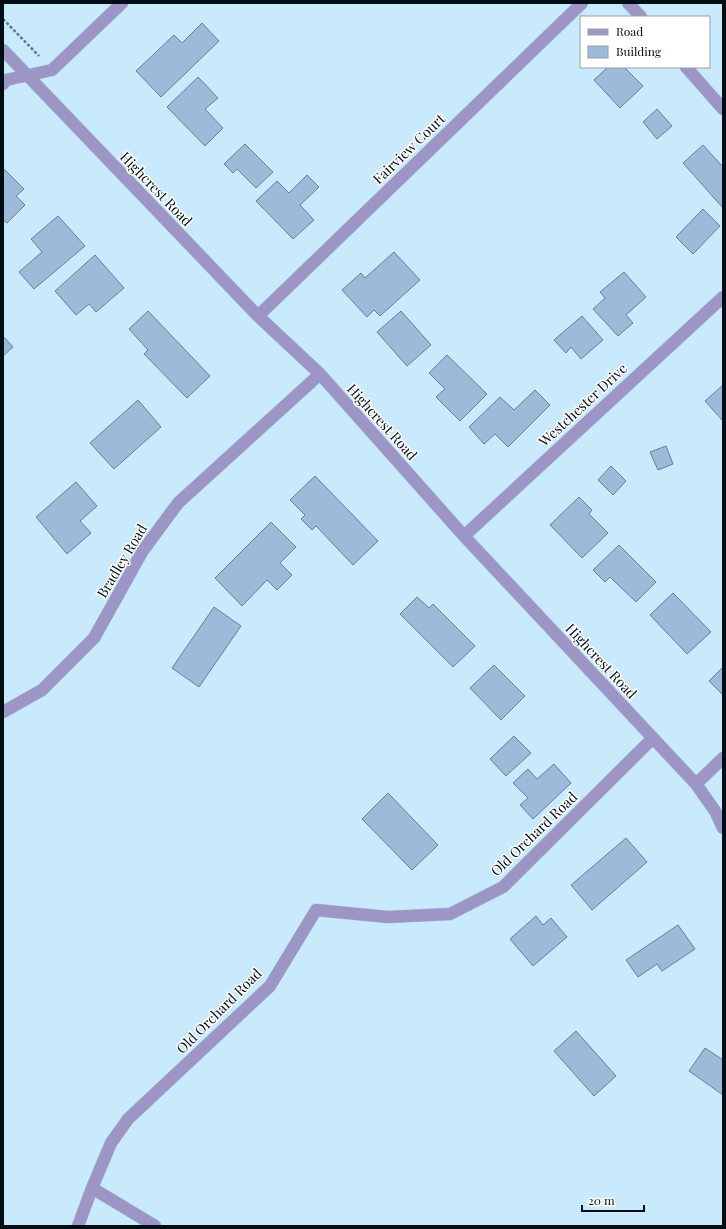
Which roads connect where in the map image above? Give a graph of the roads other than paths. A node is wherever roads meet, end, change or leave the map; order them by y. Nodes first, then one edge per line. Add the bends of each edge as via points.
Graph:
1 (122, 3) edge
2 (582, 3) edge
3 (628, 3) edge
4 (640, 16) edge
5 (3, 50) edge
6 (687, 68) edge
7 (27, 76) junction
8 (3, 84) edge
9 (723, 109) edge
10 (723, 296) edge
11 (258, 316) junction
12 (320, 374) junction
13 (464, 536) junction
14 (3, 712) edge
15 (653, 738) junction
16 (723, 758) edge
17 (696, 784) junction
18 (723, 828) edge
19 (92, 1188) junction
20 (78, 1226) edge
21 (155, 1226) edge

1 - 7 street via 52,70
2 - 11 street, Fairview Court
3 - 4 street
5 - 7 street, Highcrest Road
6 - 9 street
7 - 8 street via 6,80
7 - 11 street, Highcrest Road
10 - 13 street, Westchester Drive
11 - 12 street, Highcrest Road
12 - 13 street, Highcrest Road
12 - 14 street, Bradley Road via 178,503 142,552 94,638 42,690
13 - 15 street, Highcrest Road
15 - 17 street, Highcrest Road
15 - 19 street, Old Orchard Road via 503,886 450,914 388,917 316,910 270,986 128,1119 110,1143
16 - 17 street
17 - 18 street, Highcrest Road via 715,811
19 - 20 street, Old Orchard Road
19 - 21 street

